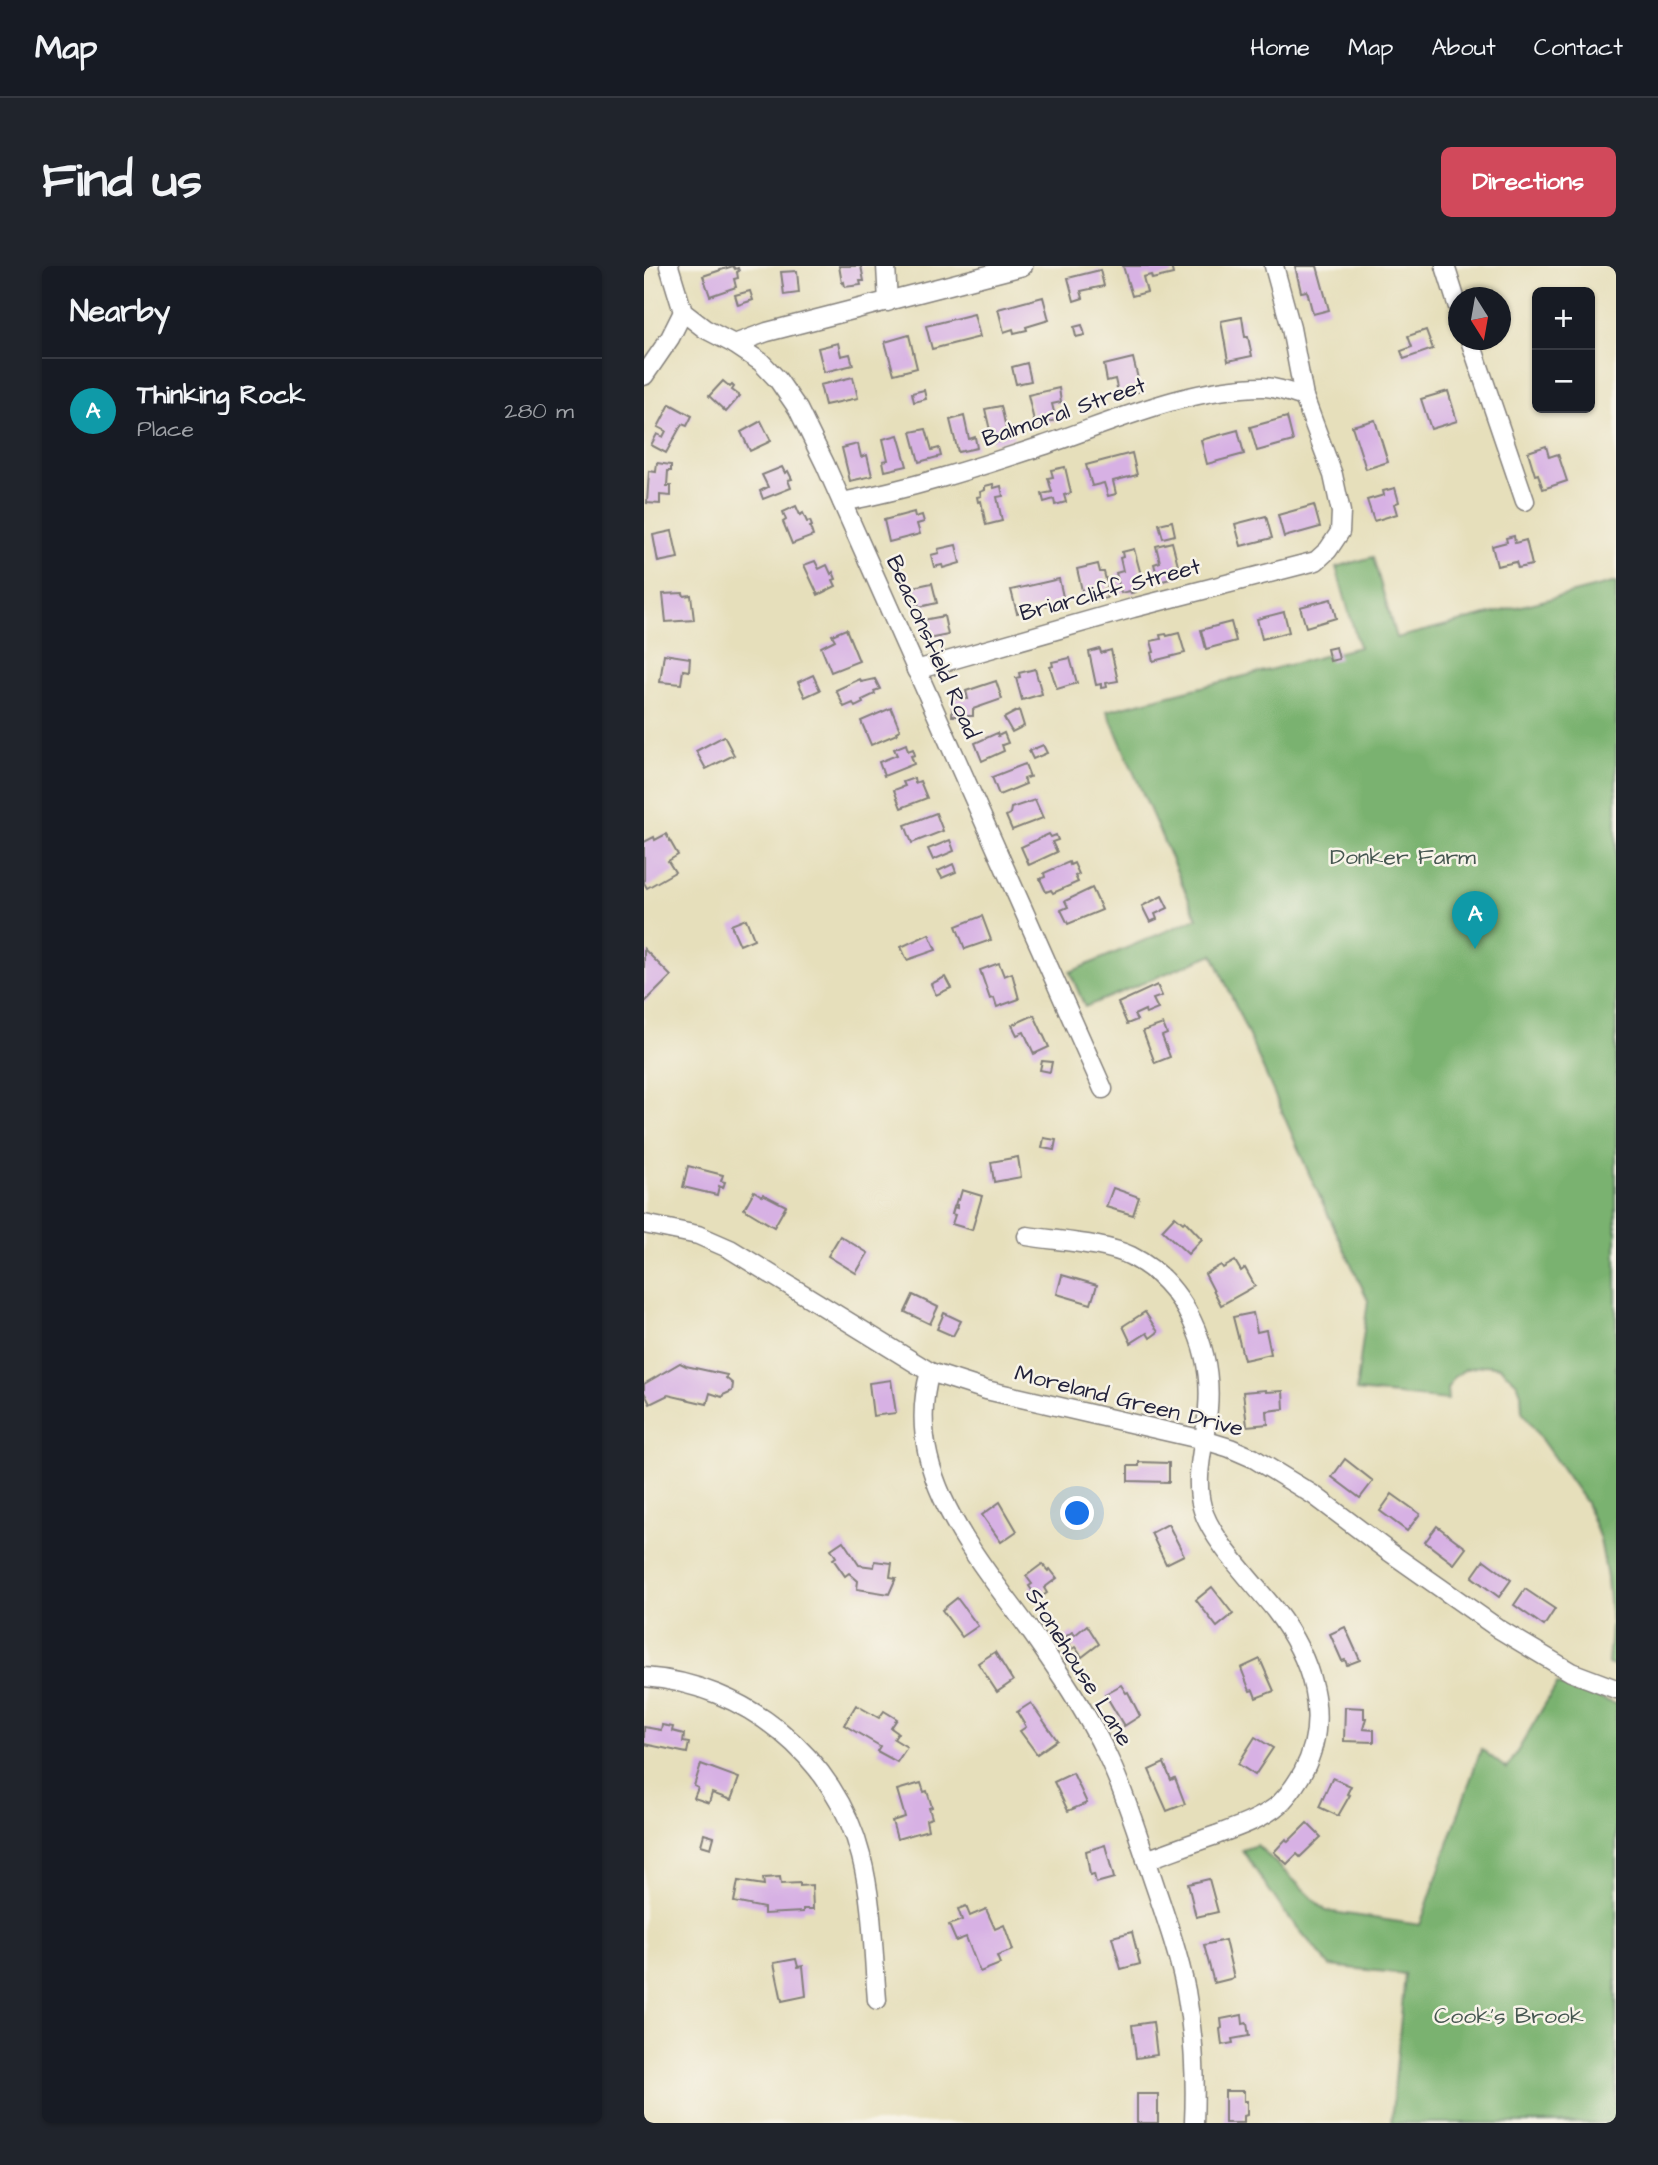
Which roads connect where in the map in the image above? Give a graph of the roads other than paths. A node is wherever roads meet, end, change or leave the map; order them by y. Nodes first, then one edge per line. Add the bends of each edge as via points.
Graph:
1 (669, 266) edge
2 (886, 266) edge
3 (1023, 266) edge
4 (1274, 266) edge
5 (1445, 266) edge
6 (1452, 287) edge
7 (888, 302) junction
8 (683, 312) junction
9 (734, 344) junction
10 (1473, 350) edge
11 (644, 376) edge
12 (1304, 397) junction
13 (1525, 501) dead end
14 (842, 502) junction
15 (916, 670) junction
16 (1103, 1090) dead end
17 (644, 1224) edge
18 (1027, 1236) dead end
19 (930, 1372) junction
20 (1204, 1440) junction
21 (644, 1677) edge
22 (1616, 1689) edge
23 (1146, 1860) junction
24 (877, 2000) dead end
25 (1194, 2123) edge

1 - 8 street
2 - 7 street
3 - 7 street
4 - 12 street
5 - 6 street
7 - 9 street
8 - 9 street, Beaconsfield Road
8 - 11 street
9 - 14 street, Beaconsfield Road via 761,362 798,409
10 - 13 street
12 - 14 street, Balmoral Street via 1265,387 1210,393 1166,403 914,486
12 - 15 street, Briarcliff Street via 1333,475 1341,512 1340,532 1317,561
14 - 15 street, Beaconsfield Road
15 - 16 street, Beaconsfield Road
17 - 19 street, Moreland Green Drive via 698,1236 730,1249
18 - 20 street via 1130,1256 1181,1300 1197,1333 1206,1369
19 - 20 street, Moreland Green Drive via 993,1392
19 - 23 street, Stonehouse Lane via 925,1394 926,1432 941,1498 1094,1730 1115,1771
20 - 22 street, Moreland Green Drive via 1242,1453 1288,1478 1499,1629 1571,1672
20 - 23 street via 1198,1478 1202,1508 1215,1536 1287,1627 1303,1657 1316,1695 1317,1727 1306,1766 1275,1808 1246,1824
21 - 24 street via 685,1684 739,1704 787,1737 824,1778 848,1819 861,1855
23 - 25 street, Stonehouse Lane via 1185,1989 1194,2068

